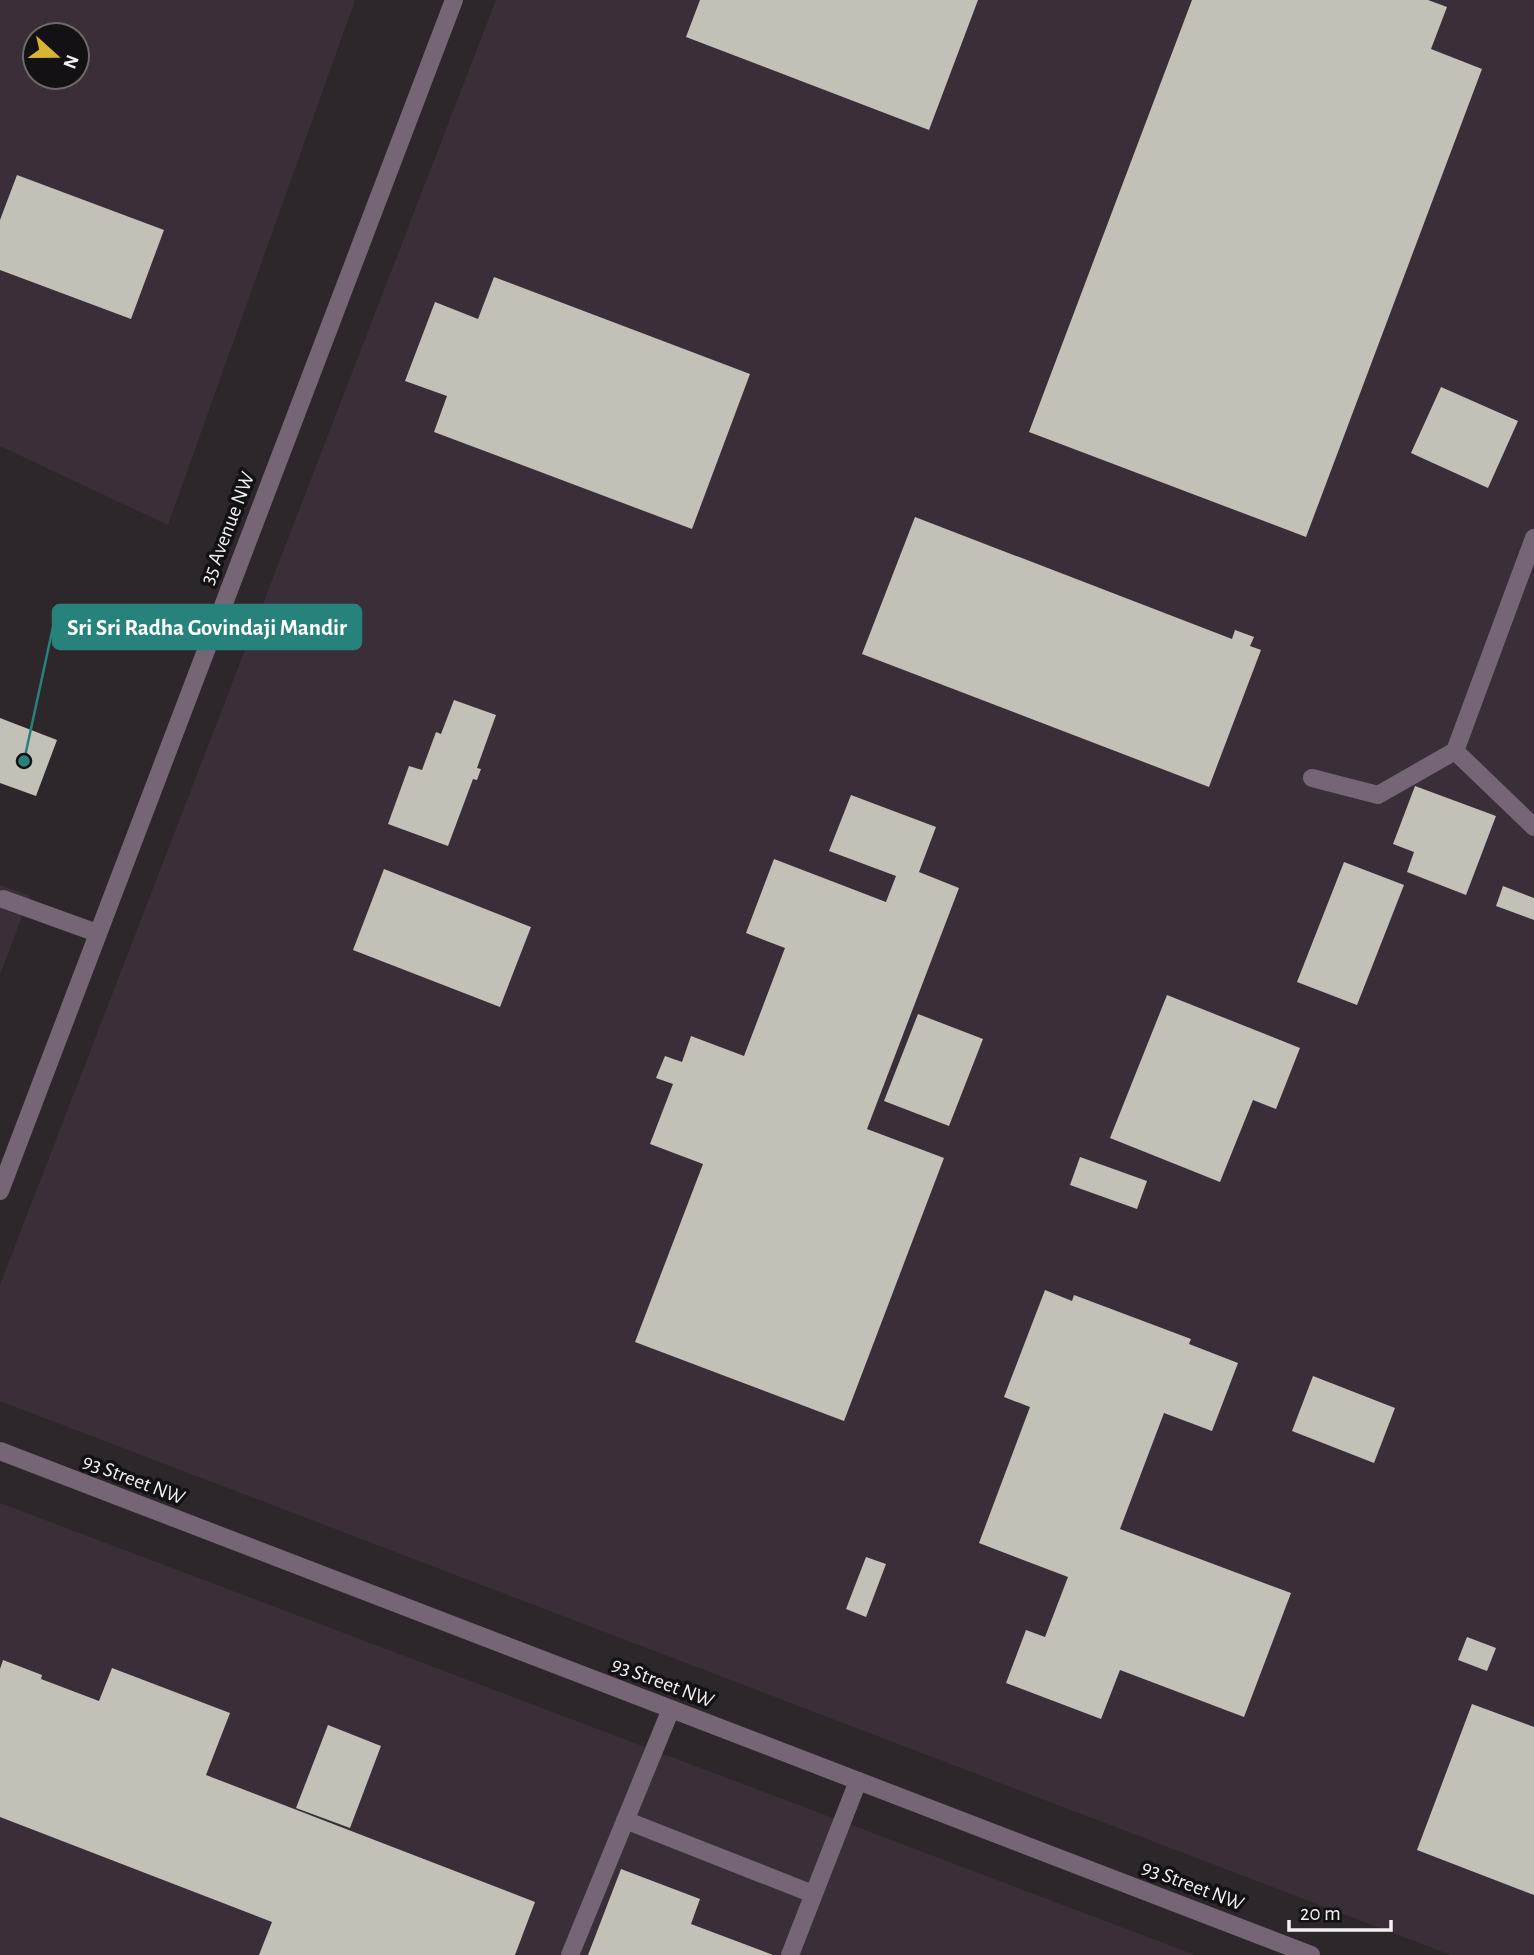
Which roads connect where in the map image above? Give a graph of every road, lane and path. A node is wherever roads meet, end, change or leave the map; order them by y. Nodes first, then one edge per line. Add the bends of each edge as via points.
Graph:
1 (454, 0) edge
2 (1534, 538) edge
3 (1455, 751) junction
4 (1312, 778) dead end
5 (1534, 827) edge
6 (1, 902) edge
7 (97, 933) junction
8 (0, 1191) edge
9 (0, 1451) edge
10 (671, 1709) junction
11 (858, 1781) junction
12 (625, 1821) junction
13 (814, 1894) junction
14 (570, 1955) edge
15 (790, 1955) edge
16 (1311, 1955) edge

1 - 7 street, 35 Avenue NW
2 - 3 street
3 - 4 street via 1378,794
3 - 5 street
6 - 7 street
7 - 8 street, 35 Avenue NW
9 - 10 street, 93 Street NW
10 - 11 street, 93 Street NW
10 - 12 street
11 - 13 street
11 - 16 street, 93 Street NW
12 - 13 street
12 - 14 street
13 - 15 street

